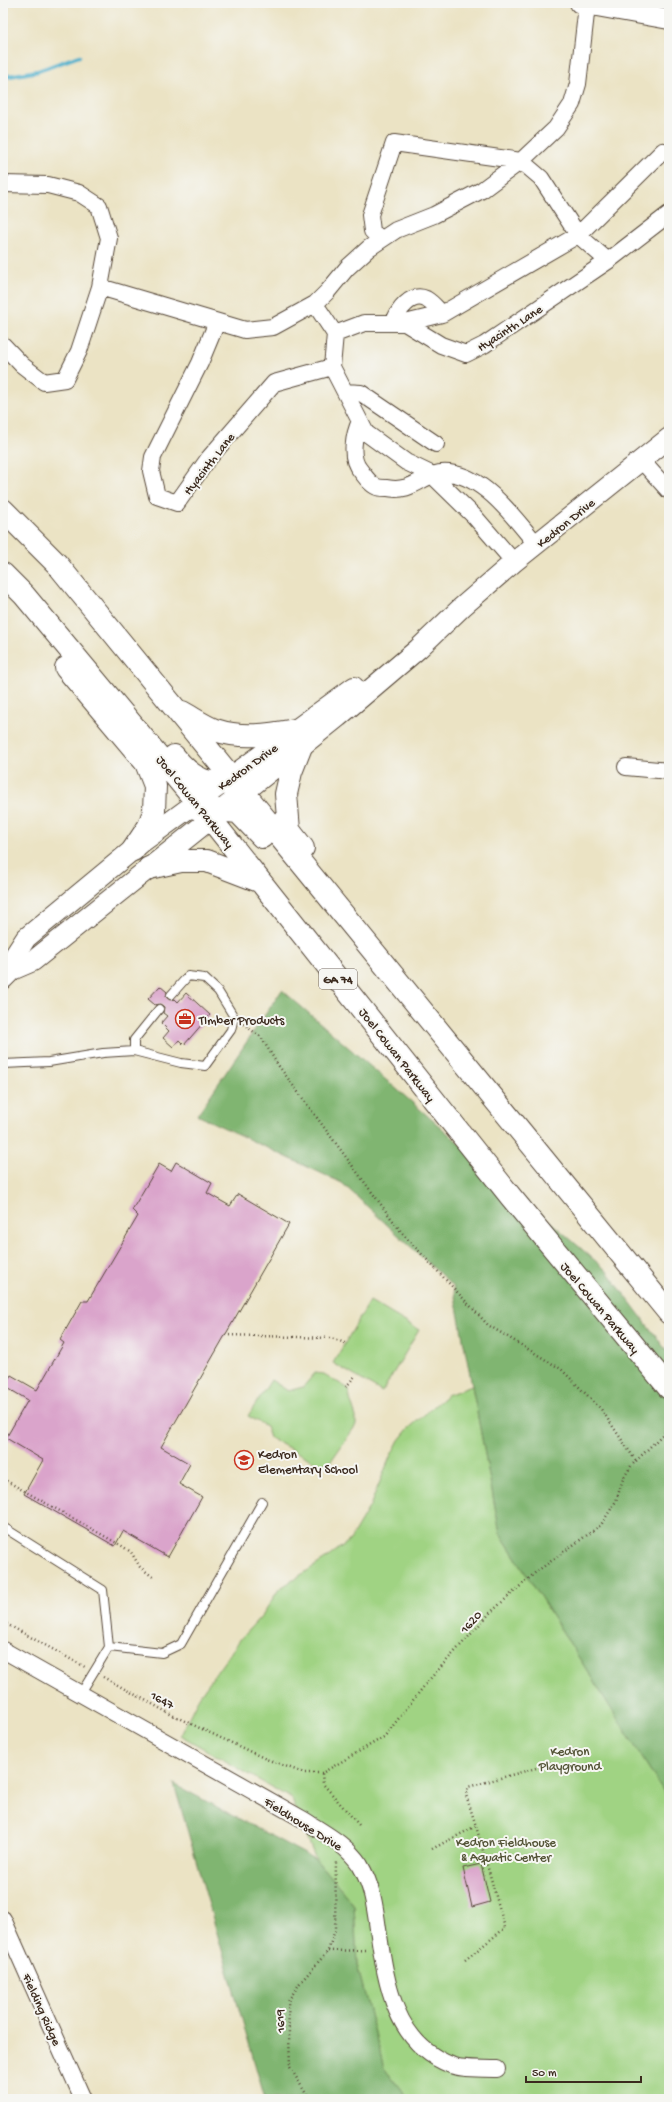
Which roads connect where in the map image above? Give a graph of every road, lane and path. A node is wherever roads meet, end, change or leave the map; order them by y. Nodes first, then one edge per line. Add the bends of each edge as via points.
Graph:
1 (584, 4) edge
2 (669, 19) edge
3 (669, 154) edge
4 (521, 161) junction
5 (3, 184) edge
6 (669, 214) edge
7 (578, 235) junction
8 (381, 240) junction
9 (608, 261) junction
10 (100, 287) junction
11 (315, 304) junction
12 (442, 314) junction
13 (217, 322) junction
14 (399, 323) junction
15 (335, 334) junction
16 (3, 345) edge
17 (332, 367) junction
18 (345, 392) junction
19 (360, 421) junction
20 (669, 438) edge
21 (436, 444) dead end
22 (641, 460) junction
23 (431, 474) junction
24 (669, 492) edge
25 (3, 510) edge
26 (537, 545) junction
27 (514, 562) junction
28 (3, 574) edge
29 (24, 595) junction
30 (172, 706) junction
31 (298, 737) junction
32 (626, 767) dead end
33 (669, 771) edge
34 (237, 785) junction
35 (203, 809) junction
36 (133, 850) junction
37 (149, 868) junction
38 (262, 883) junction
39 (391, 972) junction
40 (8, 974) edge
41 (170, 995) dead end
42 (411, 996) junction
43 (159, 1009) dead end
44 (234, 1017) junction
45 (134, 1051) junction
46 (3, 1064) edge
47 (669, 1313) edge
48 (225, 1335) dead end
49 (345, 1343) dead end
50 (355, 1376) dead end
51 (346, 1387) dead end
52 (669, 1388) edge
53 (669, 1428) edge
54 (636, 1461) junction
55 (3, 1479) edge
56 (262, 1502) dead end
57 (3, 1527) edge
58 (153, 1577) dead end
59 (3, 1622) edge
60 (109, 1647) junction
61 (3, 1650) edge
62 (94, 1672) junction
63 (81, 1693) junction
64 (550, 1760) dead end
65 (322, 1773) junction
66 (359, 1825) dead end
67 (476, 1826) junction
68 (344, 1845) junction
69 (432, 1849) dead end
70 (3, 1919) edge
71 (381, 1949) junction
72 (328, 1952) junction
73 (465, 1960) dead end
74 (497, 2069) dead end
75 (83, 2099) edge
76 (309, 2099) edge

1 - 2 street
1 - 4 street via 578,84 572,104 556,128
3 - 7 street via 663,151
4 - 7 street via 541,178
4 - 8 street via 482,190 434,215 396,230
4 - 8 street via 394,143 370,215 372,231
5 - 10 street via 48,185 79,194 99,206 109,238
6 - 9 street, Hyacinth Lane
7 - 9 street
7 - 12 street
8 - 11 street via 347,268
9 - 14 street, Hyacinth Lane via 484,345 466,354 441,345
10 - 13 street
10 - 16 street via 78,351 65,379 44,382
11 - 13 street via 273,327 245,330
11 - 15 street
12 - 14 street
12 - 14 street via 424,298 411,299 402,307
13 - 17 street, Hyacinth Lane via 200,363 153,457 151,471 157,496 177,503 209,458 274,383
14 - 15 street via 364,324
15 - 17 street
17 - 18 street
18 - 19 street
18 - 21 street via 361,393
19 - 23 street via 366,433 406,462
19 - 23 street via 355,432 356,466 375,486 397,490 414,486
20 - 22 street, Kedron Drive
22 - 24 street
22 - 26 street, Kedron Drive
23 - 26 street via 450,473 486,489
23 - 27 street via 474,516
25 - 30 main road via 57,564
26 - 27 street, Kedron Drive
27 - 31 street, Kedron Drive via 462,607
28 - 29 main road, Joel Cowan Parkway / GA 74
29 - 34 main road via 54,616 185,770 207,783
29 - 35 main road, Joel Cowan Parkway / GA 74
29 - 36 main road via 41,636 146,763 155,786 154,811 149,826
30 - 31 main road via 215,730 240,736
30 - 34 main road
31 - 34 street, Kedron Drive
31 - 39 main road via 286,794 289,830 372,932
32 - 33 street
34 - 35 street, Kedron Drive
34 - 39 main road
35 - 36 street, Kedron Drive
35 - 37 street, Kedron Drive
35 - 38 main road, Joel Cowan Parkway / GA 74
35 - 42 main road via 238,812 256,829 347,941 374,969
36 - 40 street, Kedron Drive via 26,938 15,955
37 - 38 main road via 181,861 207,861
37 - 40 street, Kedron Drive via 33,961
38 - 52 main road, Joel Cowan Parkway / GA 74 via 511,1197
39 - 42 main road
41 - 44 lane via 188,976 204,978 218,991
42 - 47 main road
43 - 45 lane via 134,1040
44 - 45 lane via 231,1030 205,1066 181,1063
44 - 54 path via 260,1036 278,1065 402,1233 488,1325 561,1369 601,1409
45 - 46 lane via 49,1062
48 - 49 path via 331,1338
50 - 51 path
53 - 54 path, 1620
54 - 65 path, 1620 via 623,1479 616,1501 601,1525 536,1572 491,1612 429,1680 384,1737
55 - 58 path via 122,1546 131,1552 140,1567
56 - 60 lane via 181,1644 162,1653
57 - 60 lane via 103,1590
59 - 62 path, 1647
60 - 62 lane
61 - 63 street, Fieldhouse Drive
62 - 63 lane
62 - 65 path, 1647 via 174,1716 266,1759 304,1773
63 - 68 street, Fieldhouse Drive
64 - 67 path via 547,1765 468,1787 466,1795
65 - 66 path via 323,1784
67 - 69 path
67 - 73 path via 505,1928
68 - 71 street, Fieldhouse Drive via 360,1865 372,1891
68 - 72 path, 1619 via 335,1857 335,1930
70 - 75 street, Fielding Ridge
71 - 72 path
71 - 74 street, Fieldhouse Drive via 399,2018 420,2048 452,2066
72 - 76 path, 1619 via 300,1982 288,2001 290,2067

